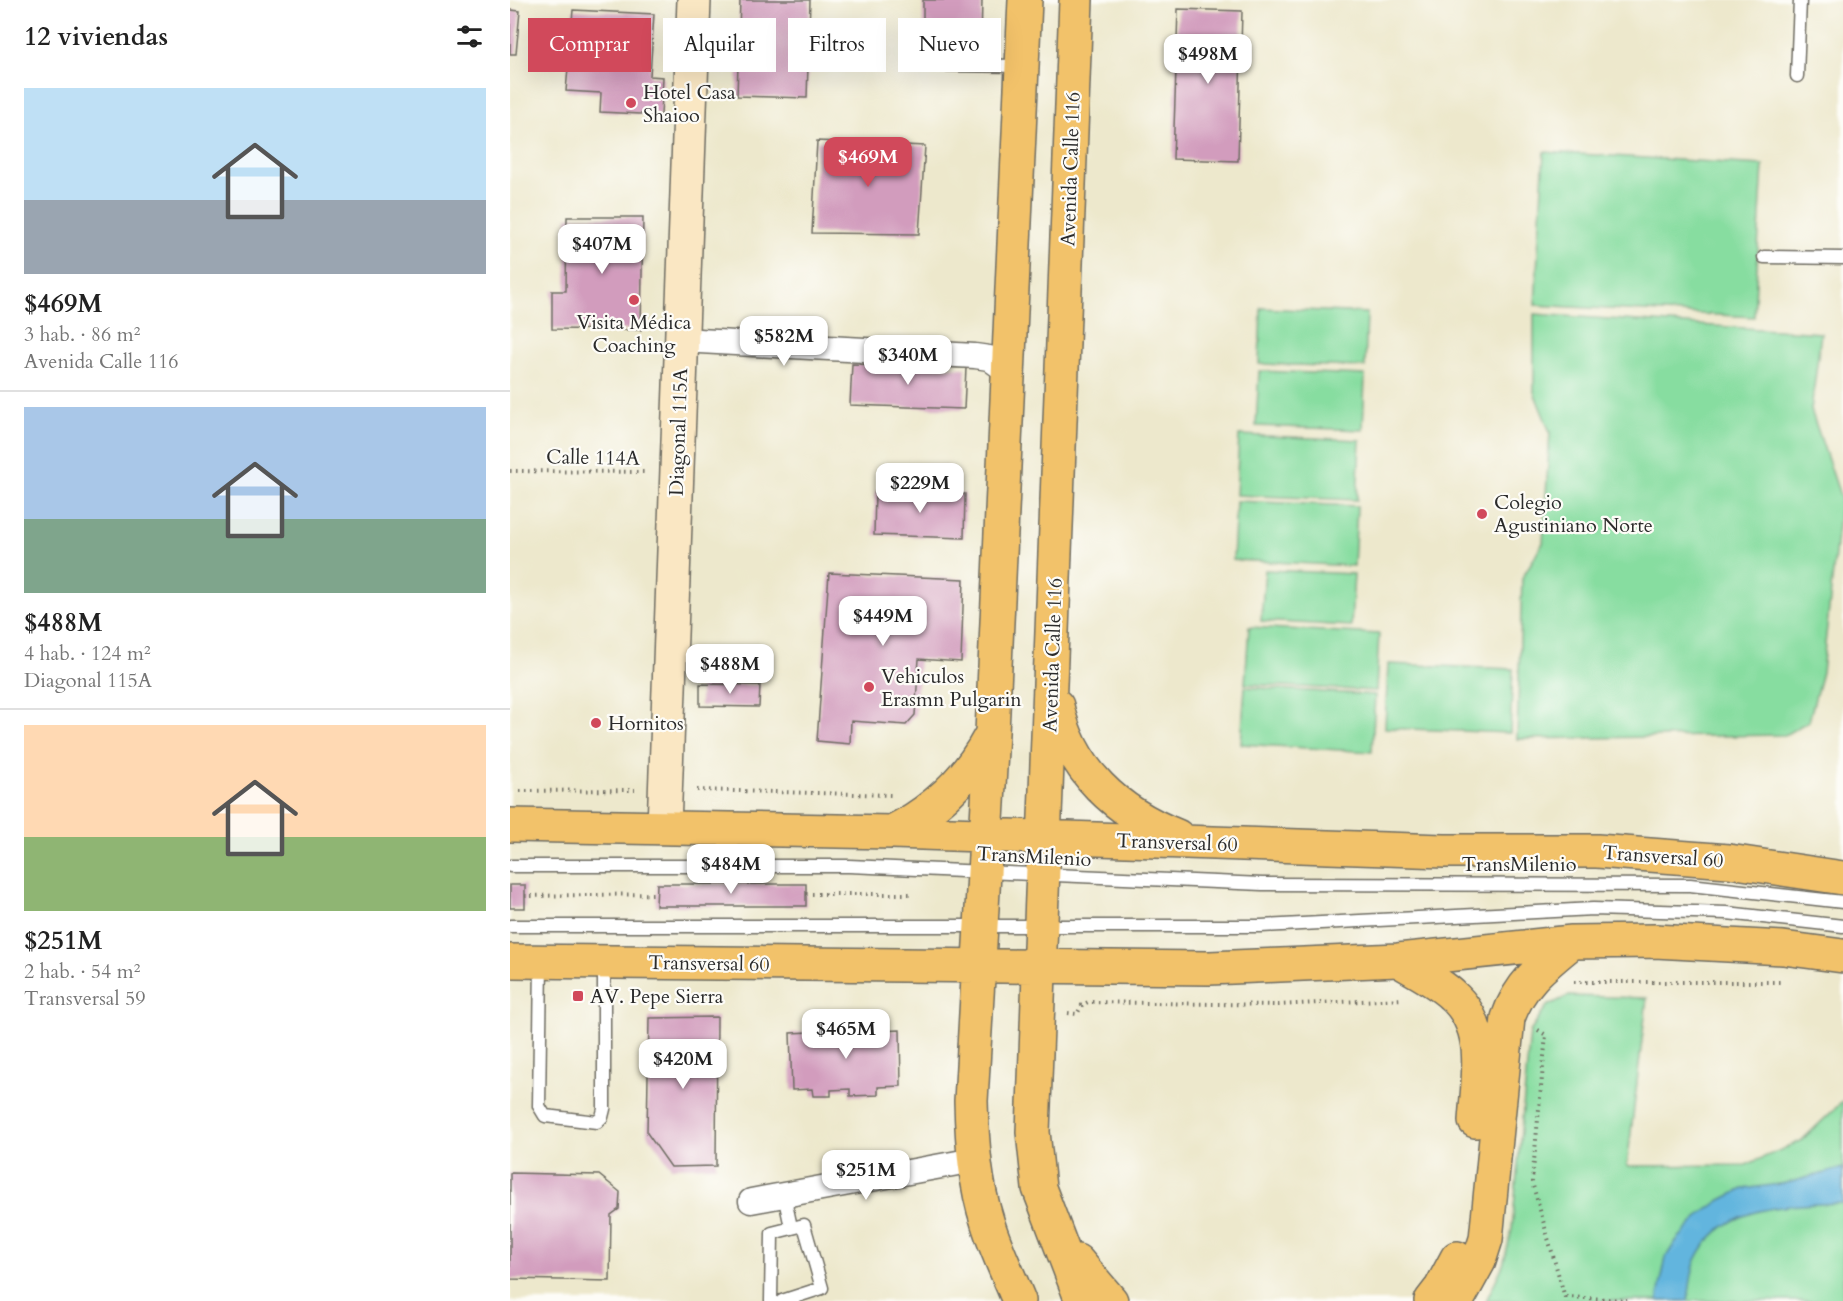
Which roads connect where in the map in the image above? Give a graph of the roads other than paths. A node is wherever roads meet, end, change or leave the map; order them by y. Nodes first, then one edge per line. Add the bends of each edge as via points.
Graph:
1 (694, 0) edge
2 (1024, 0) edge
3 (1076, 0) edge
4 (1800, 0) edge
5 (1001, 66) edge
6 (1022, 66) junction
7 (1797, 76) dead end
8 (1764, 257) dead end
9 (1843, 258) edge
10 (681, 340) junction
11 (1008, 372) junction
12 (1052, 682) junction
13 (992, 733) junction
14 (510, 825) edge
15 (664, 827) junction
16 (892, 832) junction
17 (986, 835) junction
18 (1044, 837) junction
19 (1211, 844) junction
20 (510, 866) edge
21 (984, 873) junction
22 (1043, 876) junction
23 (1843, 878) edge
24 (1843, 902) edge
25 (510, 926) edge
26 (981, 926) junction
27 (1843, 926) edge
28 (1041, 927) junction
29 (1572, 942) junction
30 (1843, 956) edge
31 (1398, 960) junction
32 (526, 961) edge
33 (604, 962) junction
34 (979, 966) junction
35 (1039, 966) junction
36 (974, 1160) junction
37 (784, 1196) junction
38 (751, 1201) dead end
39 (791, 1227) junction
40 (1055, 1232) junction
41 (771, 1301) edge
42 (783, 1301) edge
43 (1019, 1301) edge
44 (1083, 1301) edge
45 (1111, 1301) edge
46 (1431, 1301) edge
47 (1456, 1301) edge

1 - 10 street, Diagonal 115A
2 - 6 main road
3 - 12 main road, Avenida Calle 116
4 - 7 lane
5 - 6 lane
6 - 11 main road
8 - 9 lane
10 - 11 street via 975,356 996,362
10 - 15 street, Diagonal 115A
11 - 13 main road
12 - 18 main road, Avenida Calle 116
12 - 19 main road via 1060,721 1076,758 1100,789 1151,826 1180,838
13 - 16 main road via 980,756 947,796
13 - 17 main road
14 - 15 main road, Transversal 60
15 - 16 main road, Transversal 60
16 - 17 main road, Transversal 60
17 - 18 main road, Transversal 60
17 - 21 main road
18 - 19 main road, Transversal 60
18 - 22 main road, Avenida Calle 116
19 - 23 main road, Transversal 60 via 1597,851 1729,861
20 - 21 lane, TransMilenio via 849,866
21 - 22 lane, TransMilenio
21 - 26 main road
22 - 24 lane, TransMilenio via 1262,884 1690,885
22 - 28 main road, Avenida Calle 116
25 - 26 lane
26 - 28 lane
26 - 34 main road
27 - 28 lane via 1738,913 1593,909 1261,926
28 - 35 main road, Avenida Calle 116
29 - 30 main road, Transversal 60 via 1655,941 1783,948
29 - 31 main road, Transversal 60
29 - 47 main road via 1535,972 1514,1001 1508,1018 1486,1239 1479,1261
31 - 35 main road, Transversal 60 via 1210,968
31 - 46 main road via 1461,1003 1477,1034 1479,1052 1465,1234 1451,1272
32 - 33 main road, Transversal 60
32 - 33 lane via 539,1106 545,1116 597,1122 604,1109
33 - 34 main road, Transversal 60
34 - 35 main road, Transversal 60
34 - 36 main road via 971,1101
35 - 40 main road, Avenida Calle 116 via 1035,1161 1039,1188
36 - 37 street
36 - 43 main road via 988,1224
37 - 38 street
37 - 39 lane
39 - 41 lane via 772,1233
39 - 42 lane via 804,1225 822,1288
40 - 44 main road, Avenida Calle 116
40 - 45 main road

